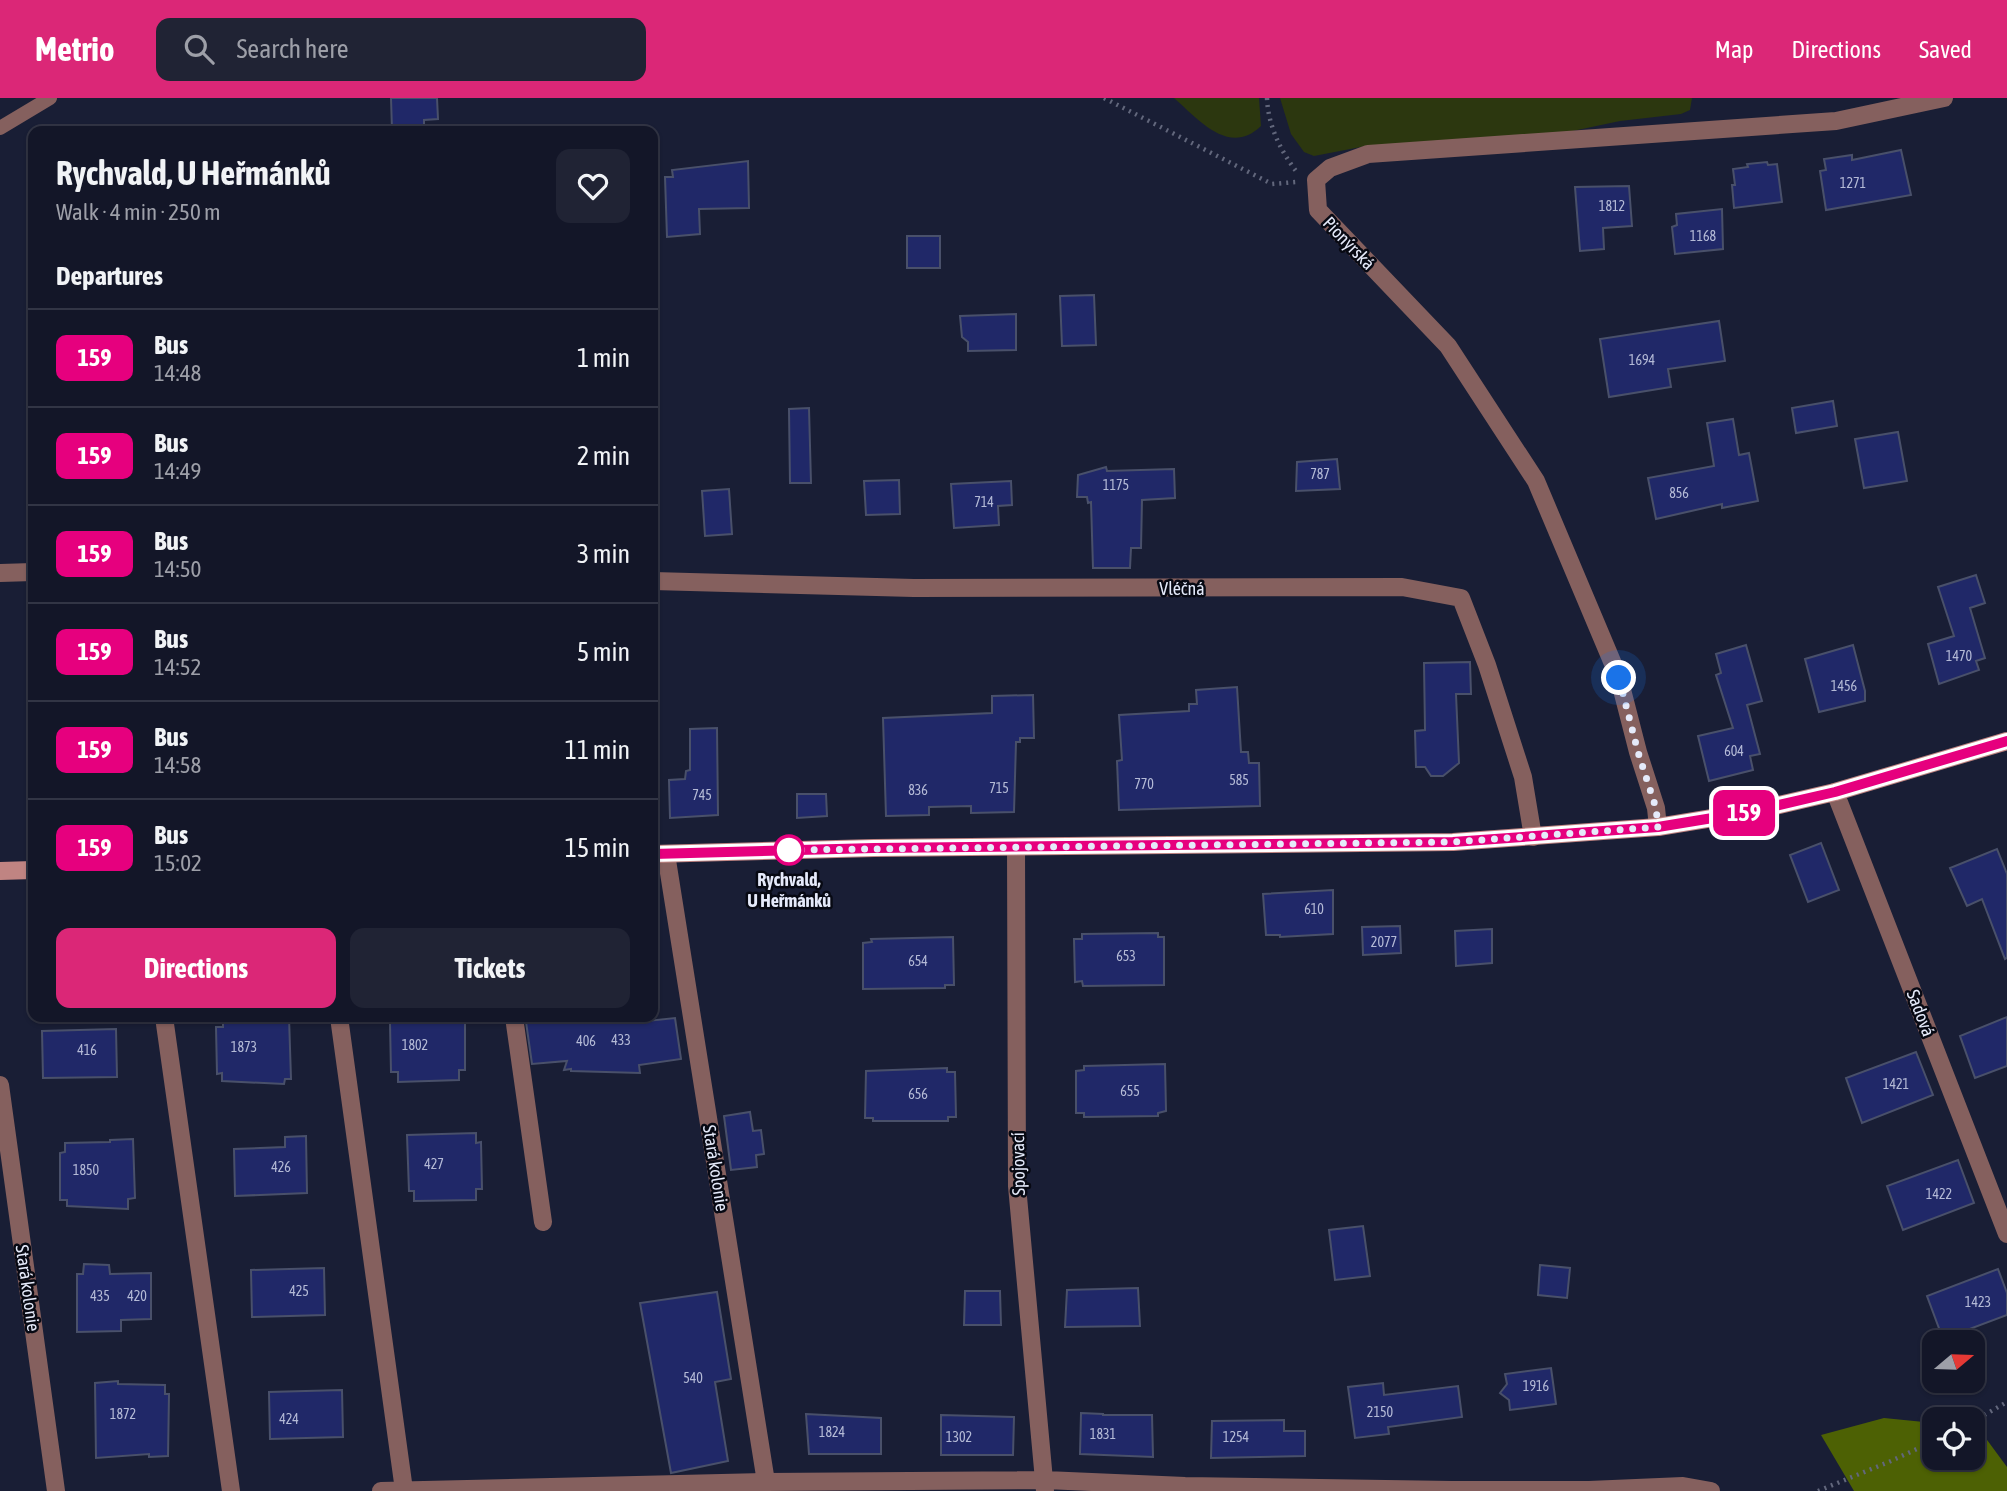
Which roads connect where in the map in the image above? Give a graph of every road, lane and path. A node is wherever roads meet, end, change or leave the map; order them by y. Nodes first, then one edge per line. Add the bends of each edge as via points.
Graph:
1 (50, 98) edge
2 (1104, 98) edge
3 (1267, 98) edge
4 (1944, 98) edge
5 (0, 128) edge
6 (28, 572) edge
7 (0, 573) edge
8 (658, 581) edge
9 (2007, 741) edge
10 (1835, 792) junction
11 (1658, 827) junction
12 (1533, 837) junction
13 (1016, 847) junction
14 (659, 854) edge
15 (28, 870) edge
16 (0, 871) edge
17 (165, 1022) edge
18 (340, 1022) edge
19 (515, 1022) edge
20 (0, 1085) edge
21 (543, 1222) dead end
22 (2007, 1234) edge
23 (2007, 1402) edge
24 (1985, 1415) edge
25 (1922, 1447) edge
26 (766, 1482) junction
27 (1045, 1486) edge
28 (1185, 1488) edge
29 (1315, 1489) edge
30 (404, 1490) edge
31 (1452, 1490) edge
32 (1589, 1490) edge
33 (56, 1491) edge
34 (232, 1491) edge
35 (381, 1491) edge
36 (1710, 1491) edge
37 (1818, 1491) edge

1 - 5 lane
2 - 3 path via 1272,184 1303,181 1280,150
4 - 11 street, Pionýrská via 1836,121 1368,154 1330,168 1316,180 1318,210 1448,346 1536,481 1619,678
6 - 7 street
8 - 12 street, Vléčná via 927,588 1402,587 1461,598 1523,777
9 - 10 street
10 - 11 street
10 - 22 street, Sadová
11 - 12 street
12 - 13 street
13 - 14 street
13 - 27 street, Spojovací via 1017,1186
14 - 26 street, Stará kolonie
15 - 16 street
17 - 34 street
18 - 30 street
19 - 21 street
20 - 33 street, Stará kolonie
23 - 24 path
25 - 37 path
26 - 27 street
26 - 30 street
27 - 28 street
28 - 29 street
29 - 31 street
30 - 35 street
31 - 32 street
32 - 36 street via 1683,1486

